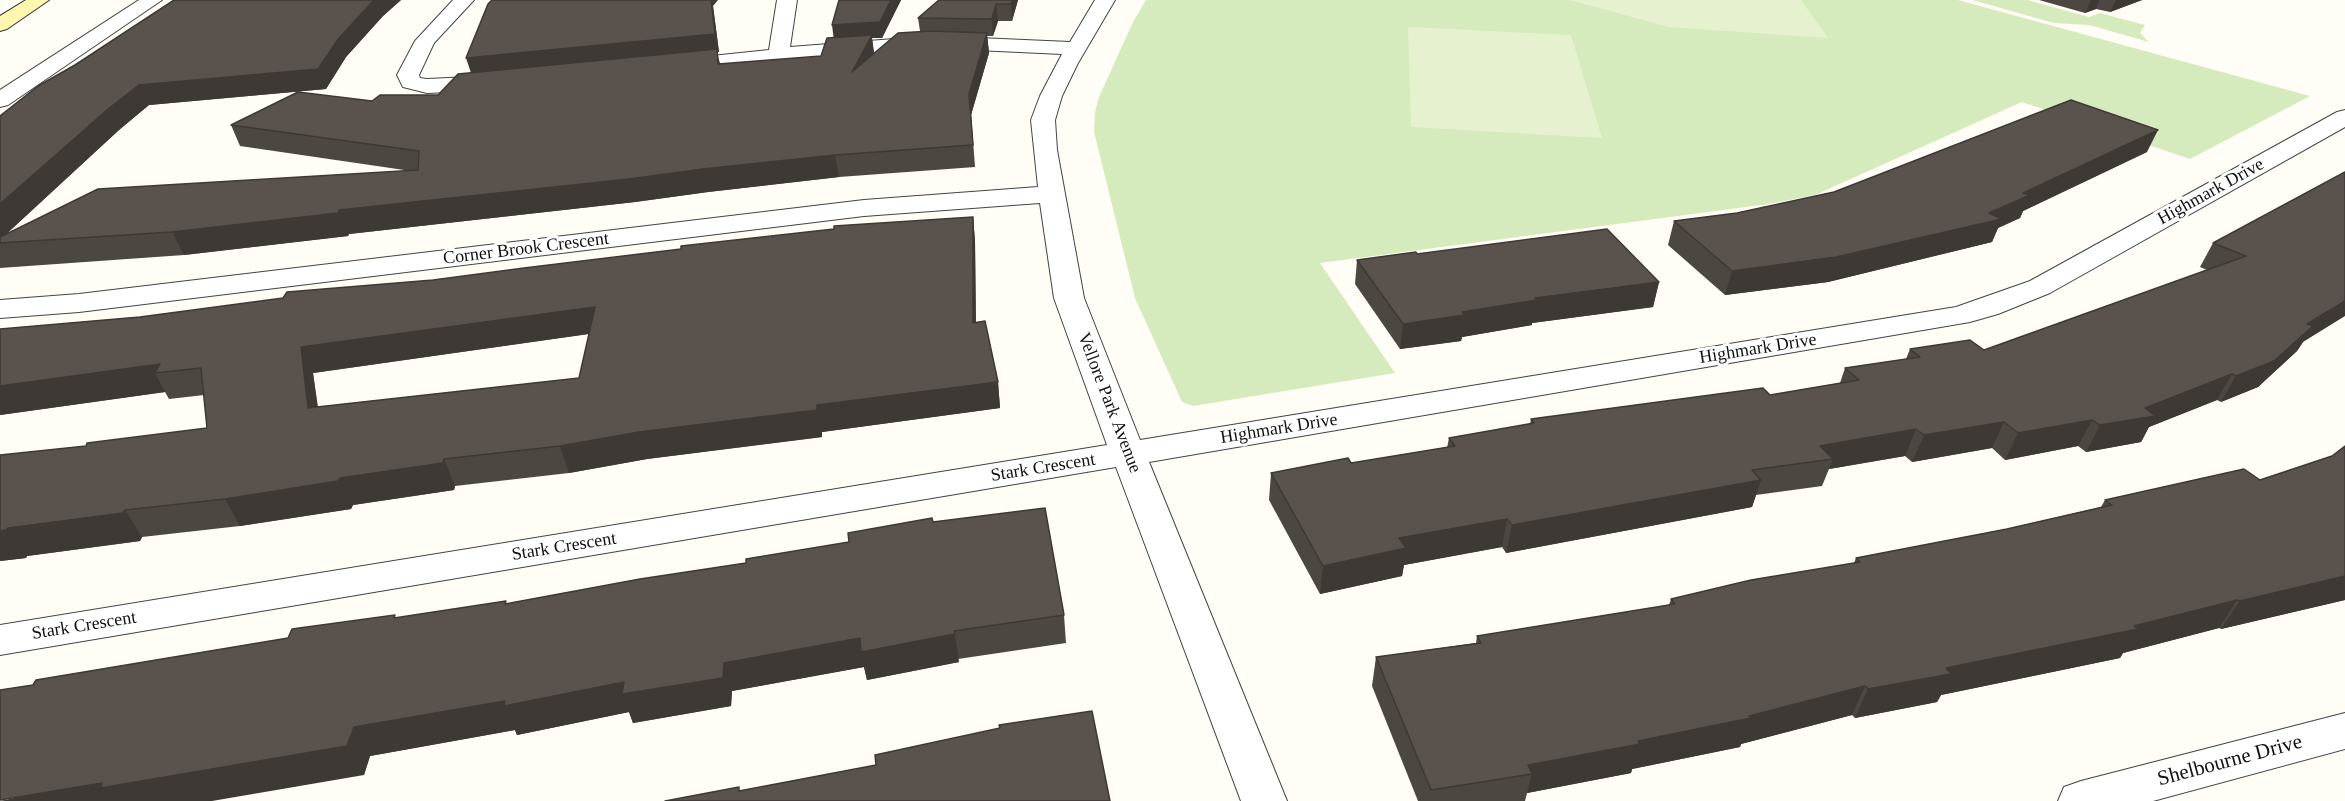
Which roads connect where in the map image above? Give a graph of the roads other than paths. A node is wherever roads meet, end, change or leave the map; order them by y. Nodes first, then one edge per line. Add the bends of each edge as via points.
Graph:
1 (39, 0) edge
2 (152, 0) edge
3 (464, 0) edge
4 (787, 0) edge
5 (1105, 0) edge
6 (0, 25) edge
7 (1075, 48) junction
8 (778, 56) junction
9 (648, 68) edge
10 (507, 82) edge
11 (0, 100) edge
12 (2338, 126) edge
13 (1053, 195) junction
14 (0, 309) edge
15 (1128, 454) junction
16 (0, 640) edge
17 (2345, 731) edge
18 (1264, 801) edge
19 (2081, 801) edge

1 - 6 main road
2 - 11 street
3 - 10 street via 425,41 408,75 411,82 447,87
4 - 8 street
5 - 7 street, Vellore Park Avenue
7 - 8 street via 933,42
7 - 13 street, Vellore Park Avenue via 1043,120
8 - 9 street
12 - 15 street, Highmark Drive via 2040,287 1959,316
13 - 14 street, Corner Brook Crescent via 864,208 80,303
13 - 15 street, Vellore Park Avenue via 1069,298
15 - 16 street, Stark Crescent
15 - 18 street, Vellore Park Avenue
17 - 19 street, Shelbourne Drive

